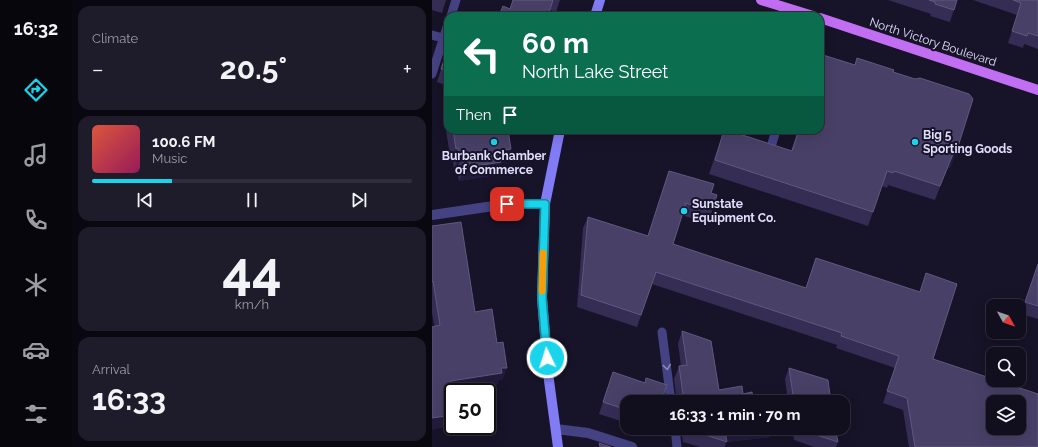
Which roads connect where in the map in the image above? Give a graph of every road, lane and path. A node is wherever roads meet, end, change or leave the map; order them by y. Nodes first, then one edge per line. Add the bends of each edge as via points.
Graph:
1 (456, 0) edge
2 (600, 0) edge
3 (761, 0) edge
4 (452, 12) edge
5 (596, 12) edge
6 (794, 12) edge
7 (824, 19) edge
8 (432, 35) edge
9 (443, 38) joint
10 (432, 74) edge
11 (1038, 90) edge
12 (559, 134) edge
13 (775, 134) edge
14 (755, 150) edge
15 (545, 204) junction
16 (432, 215) edge
17 (662, 332) dead end
18 (670, 395) edge
19 (556, 429) junction
20 (676, 435) edge
21 (558, 447) edge
22 (632, 447) edge
23 (677, 447) edge

1 - 4 lane
2 - 5 main road
3 - 6 main road
7 - 11 main road, North Victory Boulevard
8 - 9 lane
9 - 10 lane
12 - 15 main road
13 - 14 lane via 769,154
15 - 16 street via 507,204
15 - 19 main road via 542,298 548,373
17 -> 18 lane
19 - 21 main road
19 - 22 street via 588,433
20 - 23 lane

